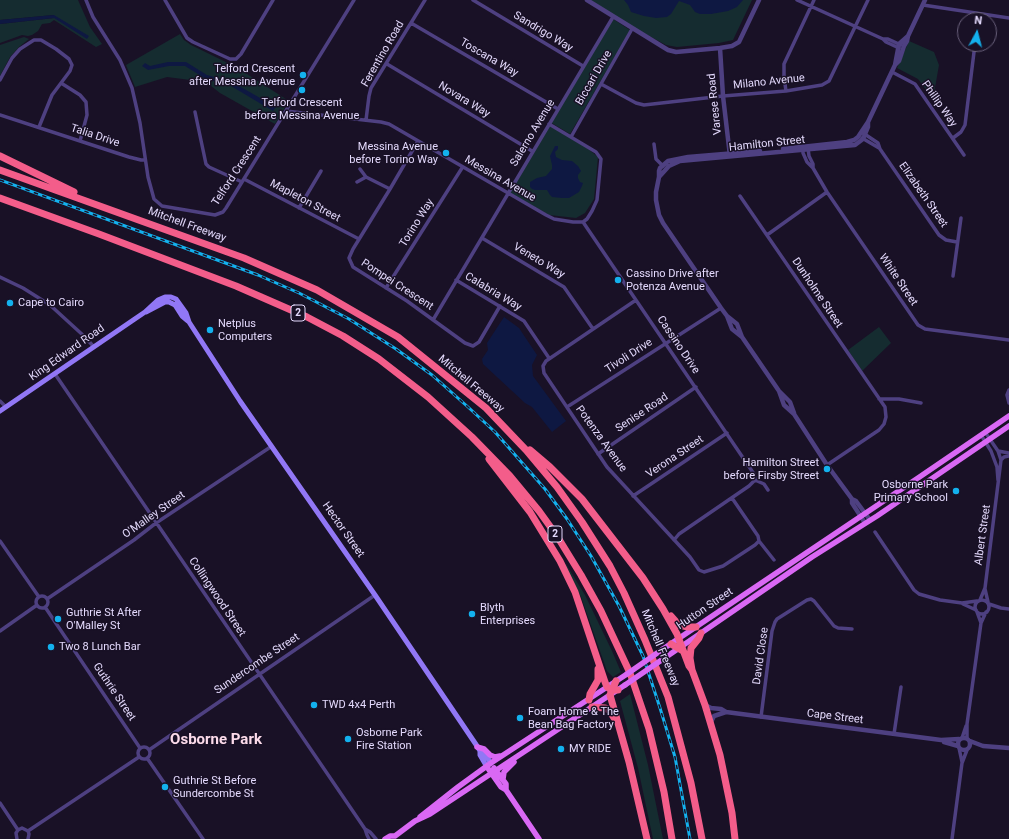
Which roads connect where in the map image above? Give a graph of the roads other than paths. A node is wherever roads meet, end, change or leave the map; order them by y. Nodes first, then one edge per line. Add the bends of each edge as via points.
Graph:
1 (86, 0) edge
2 (165, 0) edge
3 (272, 0) edge
4 (354, 0) edge
5 (425, 0) edge
6 (473, 0) edge
7 (587, 0) edge
8 (759, 0) edge
9 (797, 0) edge
10 (814, 0) edge
11 (868, 0) edge
12 (924, 3) edge
13 (811, 6) junction
14 (969, 12) edge
15 (997, 16) edge
16 (612, 17) junction
17 (1009, 18) edge
18 (411, 23) junction
19 (856, 26) junction
20 (632, 29) junction
21 (901, 47) junction
22 (720, 48) junction
23 (974, 52) edge
24 (387, 64) junction
25 (583, 66) junction
26 (892, 72) junction
27 (0, 80) edge
28 (61, 83) junction
29 (601, 84) junction
30 (786, 91) junction
31 (723, 96) junction
32 (558, 109) junction
33 (286, 111) junction
34 (195, 112) dead end
35 (0, 114) edge
36 (366, 120) junction
37 (549, 124) junction
38 (39, 127) junction
39 (862, 135) junction
40 (571, 136) junction
41 (953, 138) junction
42 (80, 141) junction
43 (418, 141) junction
44 (654, 144) dead end
45 (806, 148) junction
46 (532, 151) junction
47 (730, 155) junction
48 (964, 155) dead end
49 (0, 156) edge
50 (145, 160) junction
51 (664, 167) junction
52 (462, 168) junction
53 (360, 169) dead end
54 (0, 170) edge
55 (321, 171) dead end
56 (366, 177) junction
57 (243, 181) junction
58 (357, 182) dead end
59 (390, 189) junction
60 (827, 192) junction
61 (507, 194) junction
62 (740, 196) dead end
63 (0, 198) edge
64 (299, 208) junction
65 (116, 211) junction
66 (961, 218) dead end
67 (582, 222) junction
68 (767, 235) junction
69 (482, 238) junction
70 (359, 239) junction
71 (957, 242) junction
72 (953, 276) dead end
73 (0, 277) edge
74 (456, 280) junction
75 (386, 288) junction
76 (170, 299) joint
77 (636, 300) junction
78 (500, 306) junction
79 (721, 308) junction
80 (433, 320) junction
81 (593, 329) junction
82 (1009, 340) edge
83 (666, 343) junction
84 (94, 347) junction
85 (549, 358) junction
86 (54, 374) junction
87 (696, 387) junction
88 (1009, 390) edge
89 (879, 400) junction
90 (0, 401) edge
91 (921, 403) dead end
92 (1009, 403) edge
93 (6, 407) junction
94 (567, 407) junction
95 (0, 411) edge
96 (1009, 416) edge
97 (1009, 426) edge
98 (508, 430) junction
99 (726, 432) junction
100 (983, 434) junction
101 (472, 437) junction
102 (988, 440) junction
103 (272, 446) junction
104 (998, 451) junction
105 (598, 454) junction
106 (1009, 454) edge
107 (1001, 460) junction
108 (827, 465) junction
109 (755, 480) junction
110 (998, 485) junction
111 (768, 490) dead end
112 (633, 496) junction
113 (732, 498) junction
114 (863, 515) junction
115 (868, 522) junction
116 (156, 523) junction
117 (875, 532) dead end
118 (674, 540) junction
119 (0, 541) edge
120 (759, 541) junction
121 (774, 560) dead end
122 (985, 588) junction
123 (375, 595) junction
124 (38, 597) junction
125 (47, 598) junction
126 (979, 601) junction
127 (962, 603) junction
128 (988, 603) junction
129 (37, 605) junction
130 (46, 608) junction
131 (1001, 608) junction
132 (1009, 609) edge
133 (663, 610) junction
134 (976, 611) junction
135 (987, 612) junction
136 (980, 624) junction
137 (696, 627) junction
138 (852, 629) dead end
139 (0, 631) edge
140 (701, 633) junction
141 (678, 639) junction
142 (678, 648) junction
143 (598, 663) junction
144 (692, 670) junction
145 (259, 674) junction
146 (616, 681) joint
147 (901, 687) dead end
148 (610, 691) junction
149 (590, 703) junction
150 (705, 705) junction
151 (726, 712) junction
152 (761, 717) junction
153 (618, 723) junction
154 (710, 723) junction
155 (894, 734) junction
156 (965, 739) junction
157 (941, 740) junction
158 (982, 746) junction
159 (959, 747) junction
160 (140, 748) junction
161 (1009, 748) edge
162 (479, 749) junction
163 (967, 749) junction
164 (149, 750) junction
165 (519, 755) junction
166 (139, 756) junction
167 (502, 756) junction
168 (147, 758) junction
169 (962, 763) junction
170 (489, 765) junction
171 (494, 772) junction
172 (503, 780) junction
173 (506, 790) junction
174 (0, 803) edge
175 (416, 821) junction
176 (365, 829) junction
177 (18, 830) junction
178 (28, 831) junction
179 (394, 837) edge
180 (17, 839) edge
181 (28, 839) edge
182 (203, 839) edge
183 (369, 839) edge
184 (376, 839) edge
185 (386, 839) edge
186 (539, 839) edge
187 (647, 839) edge
188 (672, 839) edge
189 (702, 839) edge
190 (735, 839) edge
191 (952, 839) edge

1 - 50 street, Telford Crescent via 93,17 120,60 132,88
2 - 3 street via 187,38 230,60 241,54
4 - 33 street, Telford Crescent
5 - 18 street, Ferentino Road
6 - 25 street, Sandrigo Way
7 - 16 street
8 - 22 street via 739,42
9 - 13 street
10 - 13 street
11 - 19 street, Milano Avenue
12 - 14 street
12 - 21 street via 907,41
13 - 19 street
13 - 30 street via 784,64
15 - 17 street
16 - 20 street
16 - 25 street, Salerno Avenue
18 - 24 street, Ferentino Road
18 - 32 street, Toscana Way
19 - 21 street
19 - 30 street, Milano Avenue via 829,81 822,85
20 - 22 street via 676,52
20 - 29 street, Biccari Drive
21 - 26 street via 899,61
22 - 31 street, Varese Road
23 - 41 street via 965,125
24 - 36 street, Ferentino Road via 371,88
24 - 46 street, Novara Way
25 - 32 street, Salerno Avenue
26 - 39 street
26 - 41 street, Phillip Way via 915,84
27 - 28 street via 20,48 37,39 56,49 72,64 70,72
28 - 38 street via 52,95
28 - 42 street via 86,102 87,115
29 - 31 street, Milano Avenue via 644,105
29 - 40 street, Biccari Drive
30 - 31 street, Milano Avenue
31 - 47 street, Varese Road
32 - 37 street, Salerno Avenue
33 - 36 street, Messina Avenue
33 - 57 street, Telford Crescent
34 - 57 street, Mapleton Street via 206,164
35 - 38 street, Talia Drive
36 - 43 street, Messina Avenue via 389,124
37 - 40 street
37 - 46 street, Salerno Avenue
38 - 42 street, Talia Drive
39 - 45 street, Hamilton Street via 859,143 851,146
39 - 71 street, Elizabeth Street via 878,143 939,235 946,240
40 - 67 street via 596,152 601,159 597,200 587,219
41 - 48 street, Phillip Way
42 - 50 street, Talia Drive
43 - 52 street, Messina Avenue
43 - 59 street, Pompei Crescent
44 - 51 street via 656,159
45 - 47 street, Hamilton Street
45 - 60 street, White Street via 813,168
46 - 61 street, Salerno Avenue
47 - 51 street, Hamilton Street via 696,159
49 - 65 highway
50 - 57 street, Telford Crescent via 151,193 162,206 219,214 226,208
51 - 79 street, Hamilton Street via 656,192 659,215
52 - 61 street, Messina Avenue
52 - 75 street, Torino Way
53 - 56 street
54 - 65 highway, Mitchell Freeway
55 - 64 street
56 - 58 street
56 - 59 street
57 - 64 street, Mapleton Street
59 - 70 street, Pompei Crescent
60 - 68 street
60 - 82 street, White Street via 918,325 925,329
61 - 67 street, Messina Avenue via 554,219
61 - 69 street, Salerno Avenue
62 - 68 street, Dunholme Street
63 - 101 highway, 2 via 236,286 308,317 379,359 428,397
64 - 70 street, Mapleton Street
65 - 98 highway, Mitchell Freeway via 244,258 317,290 398,337 486,408
66 - 71 street
67 - 77 street, Cassino Drive
68 - 89 street, Dunholme Street
69 - 74 street, Salerno Avenue
69 - 81 street, Veneto Way via 564,287
70 - 75 street, Pompei Crescent via 350,258 353,267
71 - 72 street
73 - 84 street via 50,305
74 - 78 street, Calabria Way
74 - 80 street, Salerno Avenue
75 - 80 street, Pompei Crescent
76 - 84 main road, King Edward Road via 165,297 158,300
76 - 103 main road, Hector Street via 176,298 181,304 189,322
77 - 81 street
77 - 83 street, Cassino Drive
78 - 80 street, Pompei Crescent via 479,342 473,346
78 - 85 street, Calabria Way via 524,321
79 - 83 street, Tivoli Drive
79 - 108 street, Hamilton Street via 732,328 742,337 779,391 784,405 794,414
81 - 85 street
83 - 87 street, Cassino Drive
83 - 94 street, Tivoli Drive
84 - 86 main road, King Edward Road
85 - 94 street, Potenza Avenue via 543,366 544,372
86 - 93 main road, King Edward Road
86 - 116 street, Collingwood Street
87 - 99 street, Cassino Drive
87 - 105 street, Senise Road
88 - 92 street
89 - 91 street via 900,399
89 - 108 street, Dunholme Street via 885,407 884,424
90 - 93 street
93 - 95 main road, King Edward Road
94 - 105 street, Potenza Avenue
96 - 100 main road, Hutton Street
97 - 102 main road, Hutton Street
98 - 133 highway via 582,500 643,578
98 - 189 highway, Mitchell Freeway via 557,487 582,522 624,593 668,697 690,776
99 - 109 street, Cassino Drive via 754,474
99 - 112 street, Verona Street
100 - 102 street, Albert Street
100 - 114 main road, Hutton Street
101 - 143 highway via 530,512 560,561 575,592
101 - 188 highway, 2 via 539,511 557,536 601,611 630,673 649,729
102 - 104 street, Albert Street
102 - 110 street, Albert Street via 997,467
102 - 115 main road, Hutton Street
103 - 116 street, O'Malley Street
103 - 123 main road, Hector Street
104 - 106 street
104 - 107 street, Albert Street
105 - 112 street, Potenza Avenue
106 - 107 street
107 - 110 street, Albert Street
108 - 114 street, Hamilton Street
109 - 111 street, Cassino Drive via 764,484
109 - 113 street
110 - 122 street, Albert Street
112 - 118 street, Potenza Avenue
113 - 118 street
113 - 120 street
114 - 115 street, Hamilton Street
114 - 137 main road, Hutton Street
115 - 140 main road, Hutton Street
116 - 125 street, O'Malley Street
116 - 145 street, Collingwood Street
117 - 127 street via 916,592 927,598
118 - 120 street, Potenza Avenue via 699,570 704,572 723,566
119 - 124 street
120 - 121 street
122 - 126 street, Albert Street
122 - 128 street, Albert Street
123 - 145 street, Sundercombe Street
123 - 162 main road, Hector Street
124 - 125 street
124 - 129 street
125 - 130 street
126 - 127 street
126 - 128 street via 984,600
126 - 134 street via 975,606
127 - 134 street
128 - 131 street
128 - 135 street
129 - 130 street
129 - 139 street
130 - 160 street, Guthrie Street
131 - 132 street
131 - 135 street
133 - 137 highway via 679,625
133 - 141 highway
134 - 135 street via 981,614
134 - 136 street
135 - 136 street
136 - 156 street
137 - 141 main road, Hutton Street
138 - 152 street, David Close via 834,626 811,599 777,619 772,631
140 - 142 main road, Hutton Street
140 - 144 highway via 691,648
141 - 142 highway
142 - 144 highway
142 - 146 main road, Hutton Street, bridge via 663,649
142 - 148 main road, Hutton Street, bridge via 625,685
143 - 148 highway
143 - 149 highway via 598,680 590,694
144 - 150 highway
145 - 164 street, Sundercombe Street
145 - 176 street, Collingwood Street
146 - 148 highway
147 - 155 street
148 - 149 main road, Hutton Street
148 - 153 highway
149 - 153 highway via 609,710
149 - 165 main road, Hutton Street
149 - 167 main road, Hutton Street
150 - 151 street, Cape Street
150 - 154 highway
151 - 152 street, Cape Street
151 - 154 street via 714,716
152 - 155 street, Cape Street
153 - 187 highway
154 - 190 highway via 720,755
155 - 157 street, Cape Street
156 - 157 street, Cape Street
156 - 158 street, Cape Street
156 - 159 street
156 - 163 street via 970,745
157 - 159 street, Cape Street
158 - 161 street, Cape Street
158 - 163 street, Cape Street
159 - 163 street, Cape Street
159 - 169 street
160 - 164 street
160 - 166 street
162 - 167 main road via 484,749 495,757
162 - 170 main road, Hector Street via 480,755
163 - 169 street
164 - 168 street
165 - 171 main road, Hutton Street
165 - 172 main road via 504,772
166 - 168 street via 142,759
166 - 178 street
167 - 170 main road, Hutton Street
168 - 182 street
169 - 191 street
170 - 171 main road, Hector Street
170 - 175 main road, Hutton Street via 433,805
171 - 172 main road, Hector Street
171 - 173 main road, Hector Street via 501,787
171 - 175 main road, Hutton Street
172 - 173 main road, Hector Street
173 - 186 main road, Hector Street
174 - 177 street
175 - 179 main road, Hutton Street
176 - 183 street, Collingwood Street
176 - 184 street, Collingwood Street
177 - 178 street
177 - 180 street
178 - 181 street
179 - 185 main road, Hutton Street

